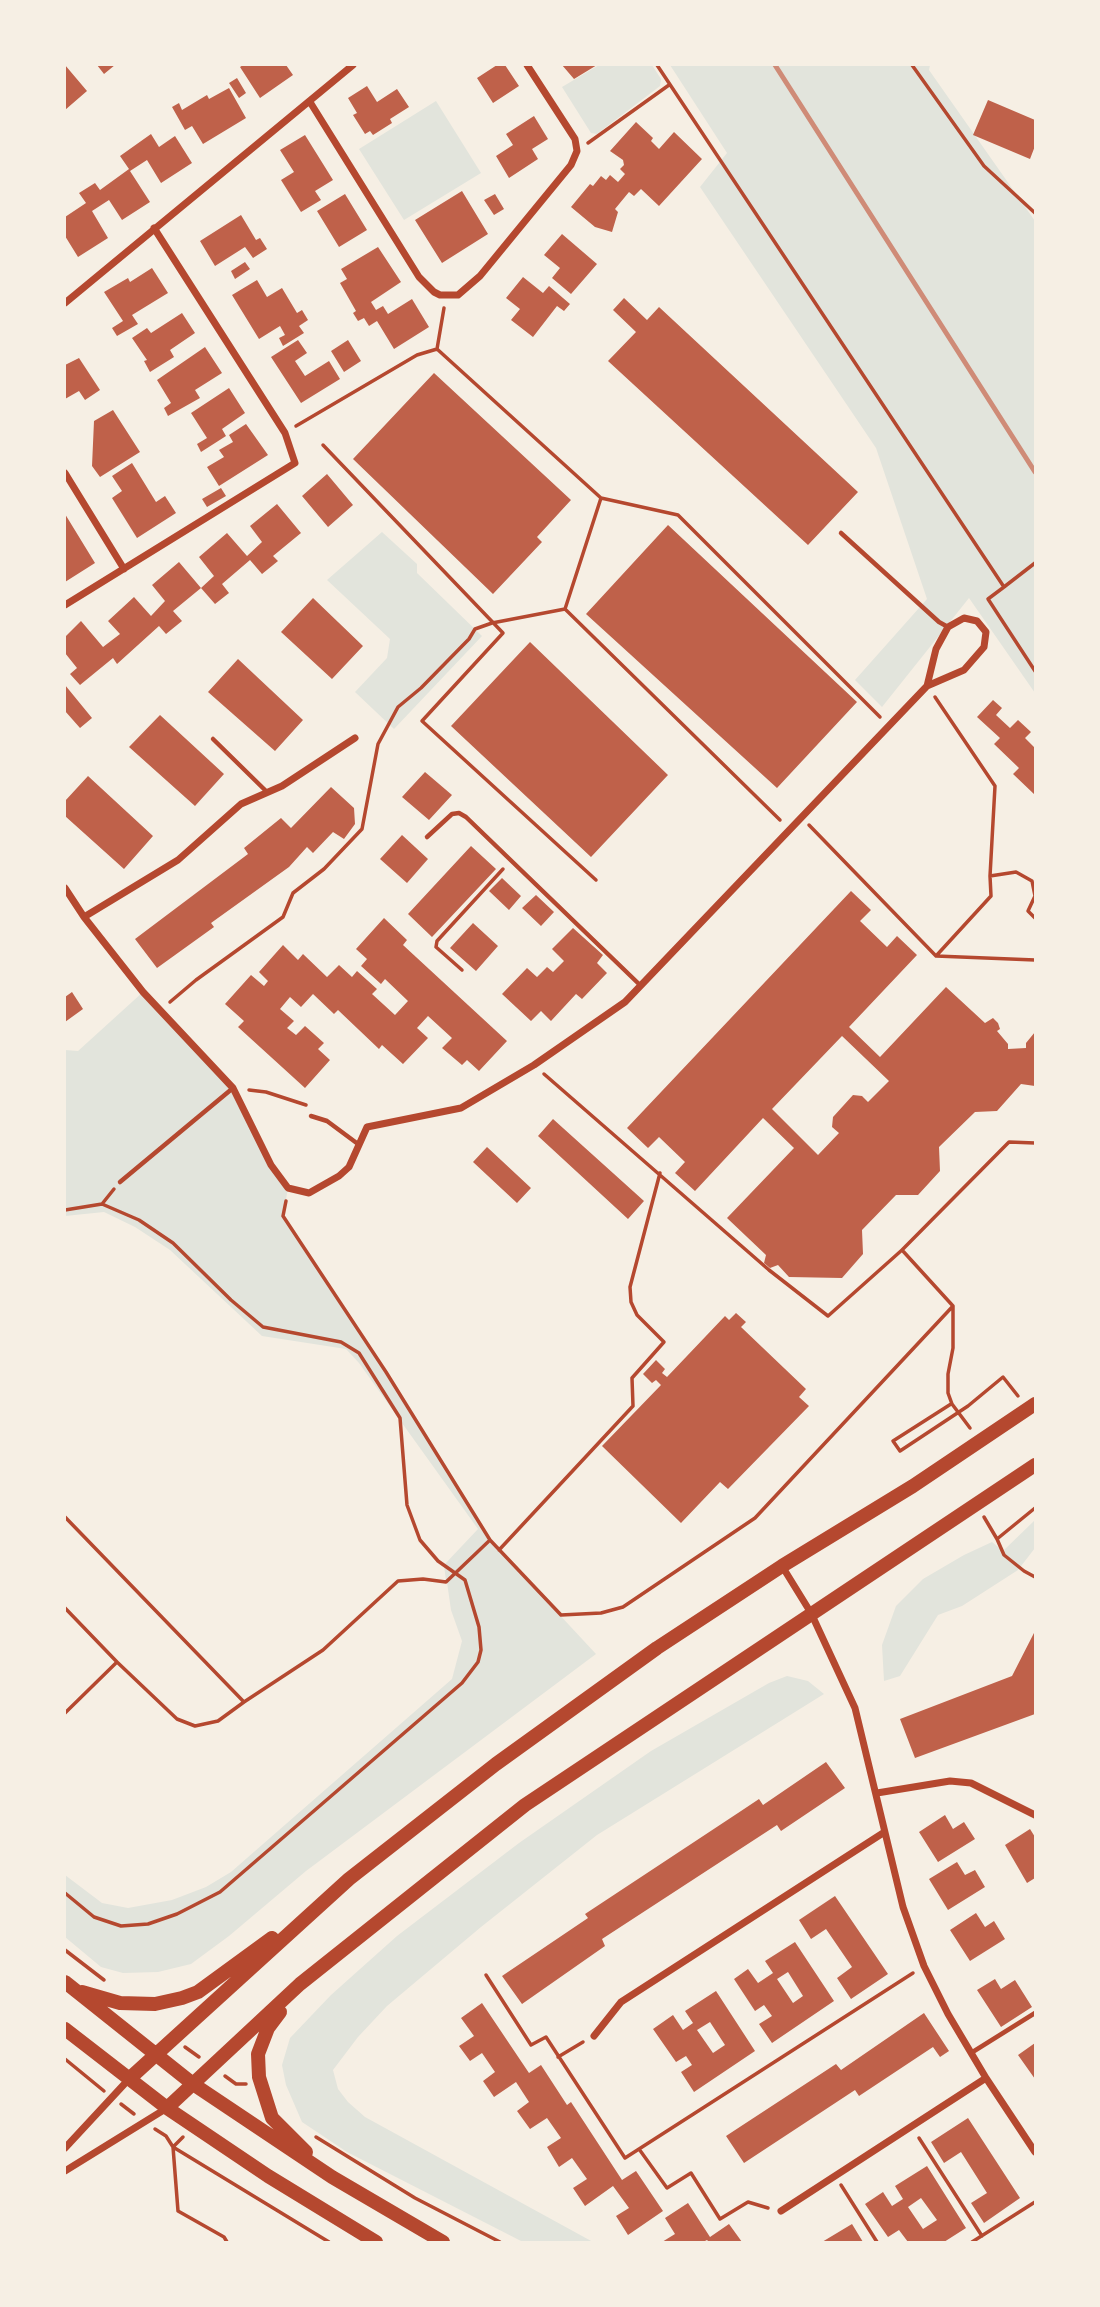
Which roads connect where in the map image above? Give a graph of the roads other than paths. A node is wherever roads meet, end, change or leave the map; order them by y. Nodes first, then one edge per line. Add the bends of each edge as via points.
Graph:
1 (353, 65) edge
2 (527, 65) edge
3 (310, 102) junction
4 (154, 228) junction
5 (65, 303) edge
6 (65, 472) edge
7 (841, 534) dead end
8 (124, 569) junction
9 (65, 605) edge
10 (948, 627) junction
11 (927, 686) junction
12 (355, 738) dead end
13 (213, 739) dead end
14 (268, 793) junction
15 (427, 837) dead end
16 (65, 888) edge
17 (84, 917) junction
18 (640, 985) junction
19 (233, 1088) junction
20 (311, 1116) road end
21 (358, 1144) junction
22 (120, 1182) road end
23 (1031, 1406) edge
24 (1035, 1465) edge
25 (782, 1566) junction
26 (811, 1613) junction
27 (877, 1793) junction
28 (1035, 1815) edge
29 (883, 1833) junction
30 (328, 1898) junction
31 (300, 1984) junction
32 (70, 1986) edge
33 (1035, 2013) edge
34 (65, 2029) edge
35 (594, 2036) road end
36 (971, 2053) junction
37 (157, 2054) junction
38 (986, 2078) junction
39 (129, 2079) junction
40 (193, 2084) junction
41 (167, 2108) junction
42 (65, 2148) edge
43 (1035, 2152) edge
44 (65, 2171) edge
45 (332, 2177) junction
46 (781, 2211) road end
47 (376, 2242) edge
48 (443, 2242) edge

1 - 3 street
2 - 3 street via 575,139 577,151 571,165 480,276 458,295 433,292 419,277
3 - 4 street
4 - 5 street
4 - 8 street via 285,433 295,463
6 - 8 street
7 - 10 lane
8 - 9 street
10 - 11 street via 936,649
10 - 11 street via 964,618 977,621 986,632 984,647 964,670
11 - 18 street
12 - 14 street
13 - 14 lane
14 - 17 street via 242,804 178,860
15 - 18 lane via 459,813 482,830
16 - 17 street
17 - 19 street via 142,992
18 - 21 street via 625,1002 534,1065 461,1108 367,1127
19 - 21 street via 271,1165 288,1188 309,1193 339,1176 349,1167
19 - 22 lane
20 - 21 lane via 327,1121
23 - 25 main road via 913,1486
24 - 26 main road
25 - 26 street
25 - 30 main road via 657,1647 496,1764
26 - 27 street via 855,1708
26 - 31 main road via 525,1805
27 - 28 street via 950,1781 971,1783
27 - 29 street
29 - 35 street via 621,2002
29 - 36 street via 924,1966
30 - 32 main road via 198,1992 182,1998 155,2004 120,2003
30 - 37 main road
31 - 40 main road
31 - 45 main road via 268,2028 258,2054 259,2077 272,2118
32 - 37 main road
33 - 36 lane
34 - 39 main road
36 - 38 street
37 - 39 main road
37 - 40 main road
38 - 43 street
38 - 46 street
39 - 41 main road
39 - 42 street
40 - 41 main road
40 - 45 main road
41 - 44 street
41 - 47 main road
45 - 48 main road

